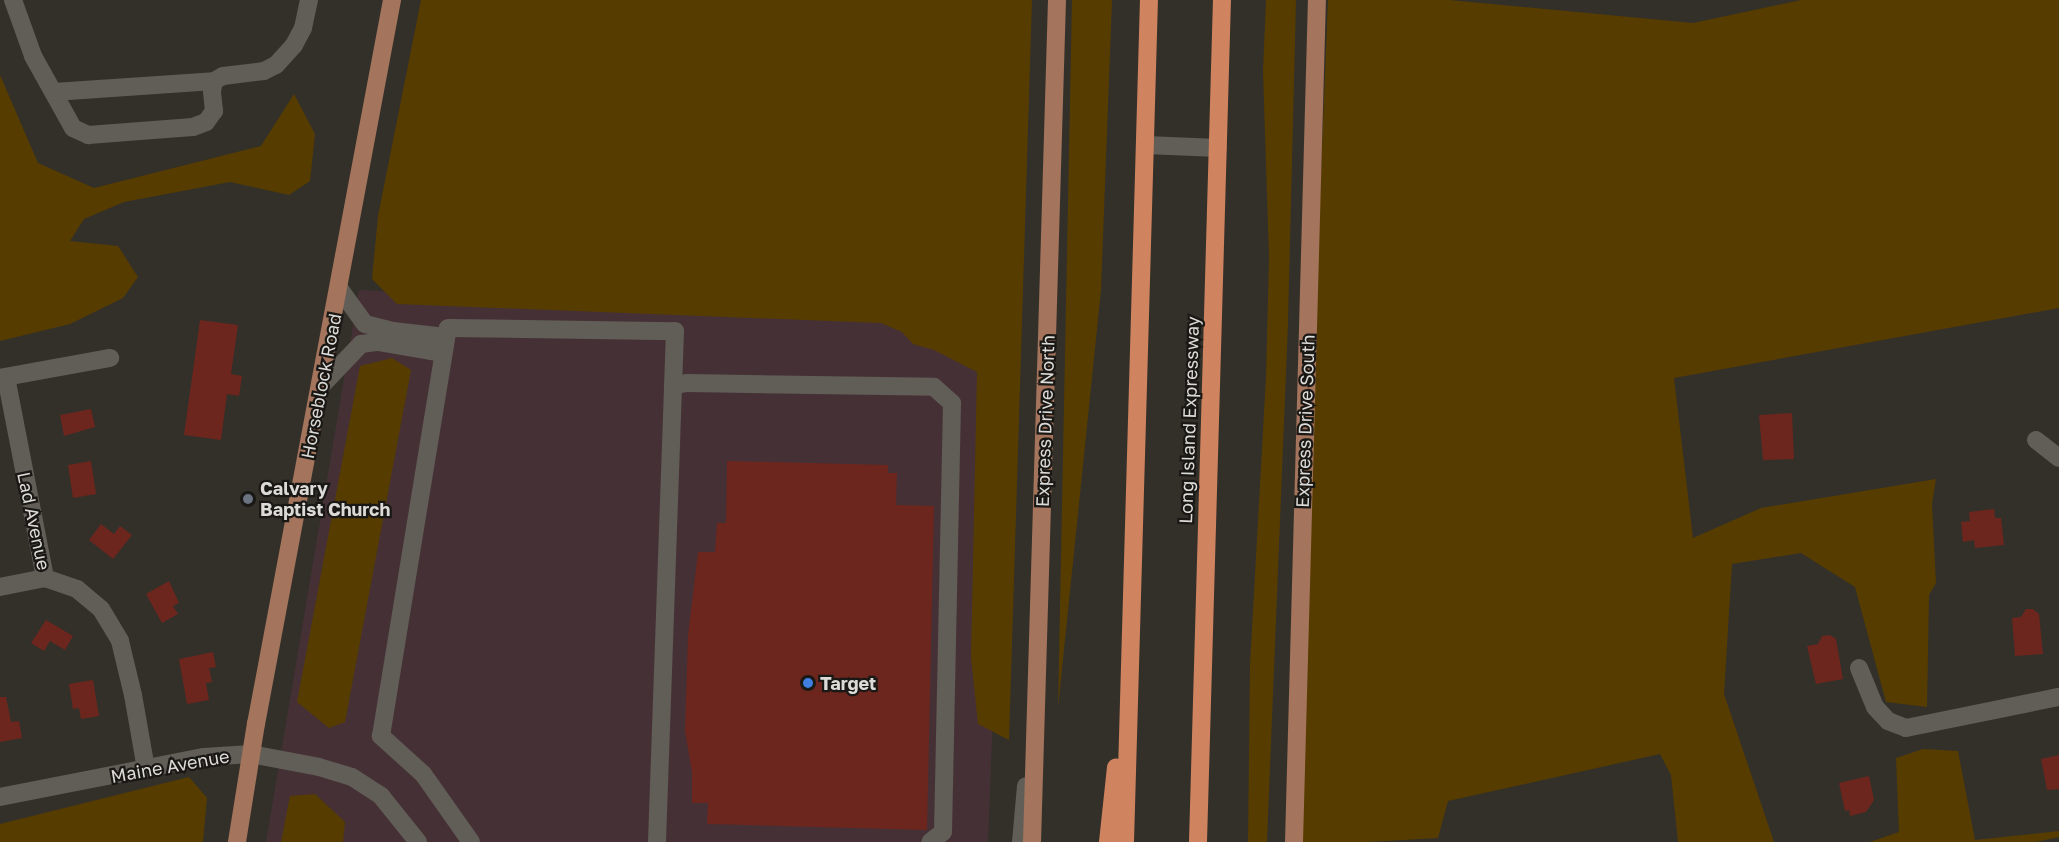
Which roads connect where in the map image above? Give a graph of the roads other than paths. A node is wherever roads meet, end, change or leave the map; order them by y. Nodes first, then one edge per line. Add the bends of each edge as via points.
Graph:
1 (13, 0) edge
2 (309, 0) edge
3 (392, 0) edge
4 (1057, 0) edge
5 (1149, 0) edge
6 (1222, 0) edge
7 (1317, 0) edge
8 (218, 79) junction
9 (54, 92) junction
10 (1144, 145) junction
11 (1218, 148) junction
12 (339, 288) junction
13 (445, 345) junction
14 (110, 358) dead end
15 (3, 378) edge
16 (321, 386) junction
17 (673, 386) junction
18 (2036, 440) dead end
19 (2059, 458) edge
20 (45, 578) junction
21 (0, 587) edge
22 (1132, 613) junction
23 (1038, 665) junction
24 (1859, 668) dead end
25 (2059, 697) edge
26 (1202, 718) junction
27 (251, 754) junction
28 (146, 769) junction
29 (0, 797) edge
30 (417, 841) edge
31 (237, 842) edge
32 (471, 842) edge
33 (657, 842) edge
34 (930, 842) edge
35 (1021, 842) edge
36 (1032, 842) edge
37 (1108, 842) edge
38 (1125, 842) edge
39 (1198, 842) edge
40 (1208, 842) edge
41 (1294, 842) edge

1 - 9 street via 33,56
2 - 8 street via 303,28 276,65 264,71
3 - 12 main road, Horseblock Road
4 - 23 main road, Express Drive North
5 - 10 highway
6 - 11 highway, Long Island Expressway
7 - 41 main road, Express Drive South
8 - 9 street
8 - 9 street via 212,90 214,111 206,122 193,127 88,135 73,128
10 - 11 street
10 - 22 highway
11 - 26 highway, Long Island Expressway
12 - 13 street via 365,324
12 - 16 main road, Horseblock Road
13 - 16 street via 361,344
13 - 17 street via 448,328 675,331
13 - 32 street via 381,736 423,774
14 - 15 street
15 - 20 street, Lad Avenue
16 - 27 main road, Horseblock Road
17 - 33 street
17 - 34 street via 688,383 934,387 952,403 943,832
18 - 19 street
20 - 21 street
20 - 28 street, Lad Avenue via 77,589 102,609 120,641
22 - 37 highway
22 - 38 highway
23 - 35 street
23 - 36 main road, Express Drive North
24 - 25 street via 1875,707 1888,721 1906,728
26 - 39 highway, Long Island Expressway
26 - 40 highway
27 - 28 street, Maine Avenue via 204,757
27 - 30 street, Maine Avenue via 352,777 381,796
27 - 31 main road, Horseblock Road
28 - 29 street, Maine Avenue

